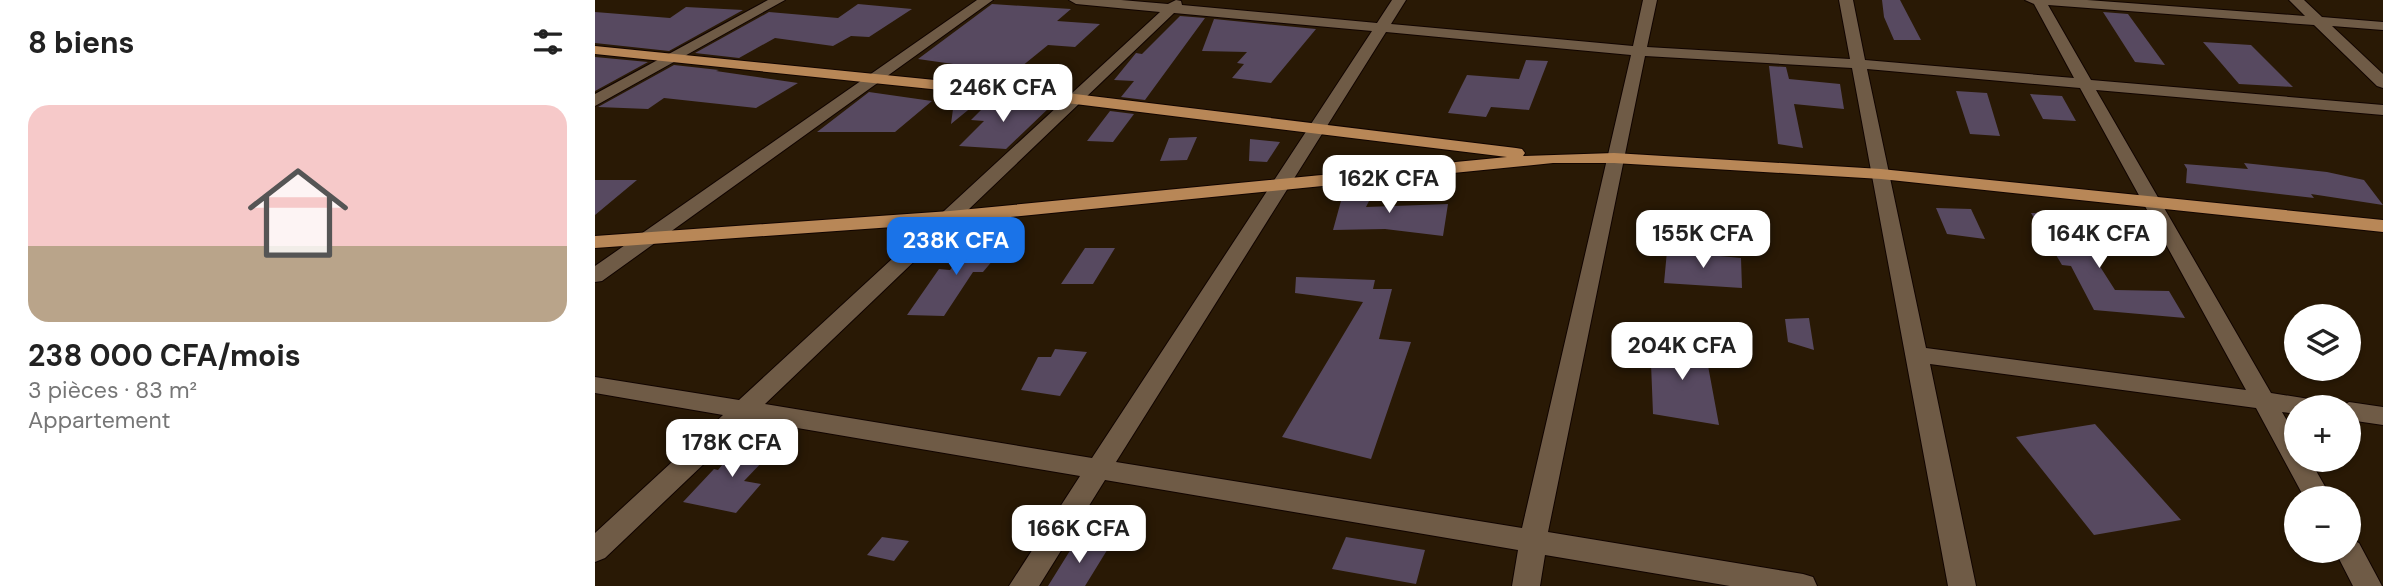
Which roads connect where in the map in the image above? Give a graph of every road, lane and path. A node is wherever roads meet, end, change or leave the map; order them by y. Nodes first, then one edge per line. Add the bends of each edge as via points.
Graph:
1 (778, 0) edge
2 (986, 0) edge
3 (1076, 0) edge
4 (1399, 0) edge
5 (1650, 0) edge
6 (1846, 0) edge
7 (2032, 0) edge
8 (2038, 0) edge
9 (2295, 0) edge
10 (1175, 5) edge
11 (2318, 22) junction
12 (1381, 26) junction
13 (2383, 26) edge
14 (595, 50) edge
15 (1640, 51) junction
16 (674, 57) junction
17 (1859, 64) junction
18 (874, 78) junction
19 (2383, 83) edge
20 (2085, 84) junction
21 (1075, 99) junction
22 (595, 101) edge
23 (2383, 110) edge
24 (1316, 130) junction
25 (1553, 158) junction
26 (1614, 158) junction
27 (1881, 174) junction
28 (1282, 186) junction
29 (2152, 202) junction
30 (950, 217) junction
31 (2383, 226) edge
32 (649, 238) junction
33 (595, 242) edge
34 (595, 276) edge
35 (1917, 355) junction
36 (595, 385) edge
37 (2264, 401) junction
38 (2284, 404) edge
39 (744, 410) junction
40 (2361, 413) edge
41 (2383, 416) edge
42 (2284, 436) edge
43 (1099, 469) junction
44 (1533, 540) junction
45 (595, 550) edge
46 (2356, 563) edge
47 (1023, 586) edge
48 (1526, 586) edge
49 (1803, 586) edge
50 (1962, 586) edge
51 (2368, 586) edge

1 - 16 street
2 - 18 street
3 - 10 street
4 - 12 street
5 - 15 street
6 - 17 street
7 - 8 street
8 - 11 street
8 - 20 street
9 - 11 street
10 - 12 street
10 - 21 street
11 - 13 street
11 - 19 street
12 - 15 street
12 - 24 street
14 - 16 main road
15 - 17 street
15 - 26 street
16 - 18 main road
16 - 22 street
17 - 20 street
17 - 27 street
18 - 21 main road
18 - 32 street
20 - 23 street
20 - 29 street
21 - 24 main road
21 - 30 street
24 - 25 main road
24 - 28 street
25 - 26 main road
25 - 28 main road
26 - 27 main road
26 - 44 street
27 - 29 main road
27 - 35 street
28 - 30 main road
28 - 43 street
29 - 31 main road
29 - 37 street
30 - 32 main road
30 - 39 street
32 - 33 main road
32 - 34 street
35 - 37 street
35 - 50 street
36 - 39 street
37 - 38 street
37 - 42 street
39 - 43 street
39 - 45 street
40 - 41 street
43 - 44 street
43 - 47 street
44 - 48 street
44 - 49 street
46 - 51 street

